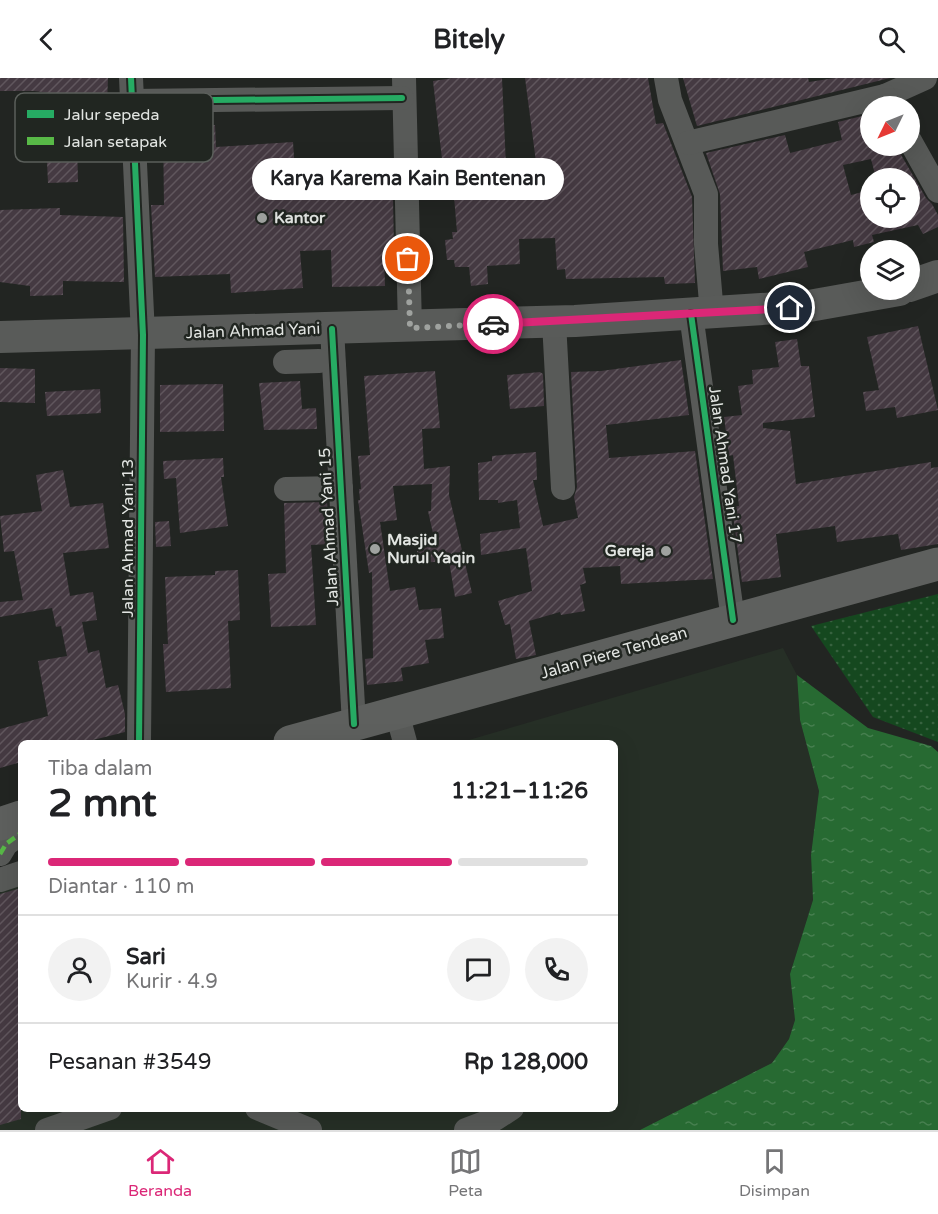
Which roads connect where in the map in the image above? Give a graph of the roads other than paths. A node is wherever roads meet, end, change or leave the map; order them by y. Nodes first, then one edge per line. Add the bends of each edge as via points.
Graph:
1 (666, 78) edge
2 (925, 78) edge
3 (403, 88) edge
4 (131, 89) edge
5 (896, 96) edge
6 (860, 107) edge
7 (688, 143) junction
8 (918, 156) edge
9 (136, 162) edge
10 (938, 191) edge
11 (938, 276) edge
12 (920, 282) edge
13 (860, 297) edge
14 (701, 314) junction
15 (554, 322) junction
16 (410, 328) junction
17 (325, 329) junction
18 (143, 335) junction
19 (0, 337) edge
20 (319, 361) junction
21 (285, 362) dead end
22 (331, 449) junction
23 (333, 488) junction
24 (563, 488) dead end
25 (286, 489) dead end
26 (938, 564) edge
27 (733, 620) junction
28 (354, 724) junction
29 (401, 728) edge
30 (139, 740) edge
31 (297, 740) edge
32 (18, 799) edge
33 (0, 804) edge
34 (18, 874) edge
35 (0, 880) edge
36 (99, 1112) edge
37 (267, 1112) edge
38 (506, 1112) edge
39 (47, 1130) edge
40 (310, 1130) edge
41 (466, 1130) edge

1 - 7 street, Jalan Ahmad Yani 17 via 670,100
2 - 5 street
3 - 4 street
3 - 16 street
6 - 7 street
7 - 14 street, Jalan Ahmad Yani 17 via 706,194
8 - 10 street
9 - 18 street, Jalan Ahmad Yani 13
11 - 12 main road
13 - 14 main road, Jalan Ahmad Yani via 809,306
14 - 15 main road, Jalan Ahmad Yani
14 - 27 street, Jalan Ahmad Yani 17
15 - 16 main road, Jalan Ahmad Yani
15 - 24 street
16 - 17 main road, Jalan Ahmad Yani
17 - 18 main road, Jalan Ahmad Yani
17 - 20 street
17 - 22 street, Jalan Ahmad Yani 15
18 - 19 main road, Jalan Ahmad Yani
18 - 30 street, Jalan Ahmad Yani 13
20 - 21 street
20 - 22 street
22 - 23 street, Jalan Ahmad Yani 15
23 - 25 street
23 - 28 street, Jalan Ahmad Yani 15
26 - 27 highway, Jalan Piere Tendean
27 - 29 highway, Jalan Piere Tendean
28 - 29 highway, Jalan Piere Tendean
28 - 31 highway, Jalan Piere Tendean
32 - 33 highway
34 - 35 street
36 - 39 street
37 - 40 street
38 - 41 street

